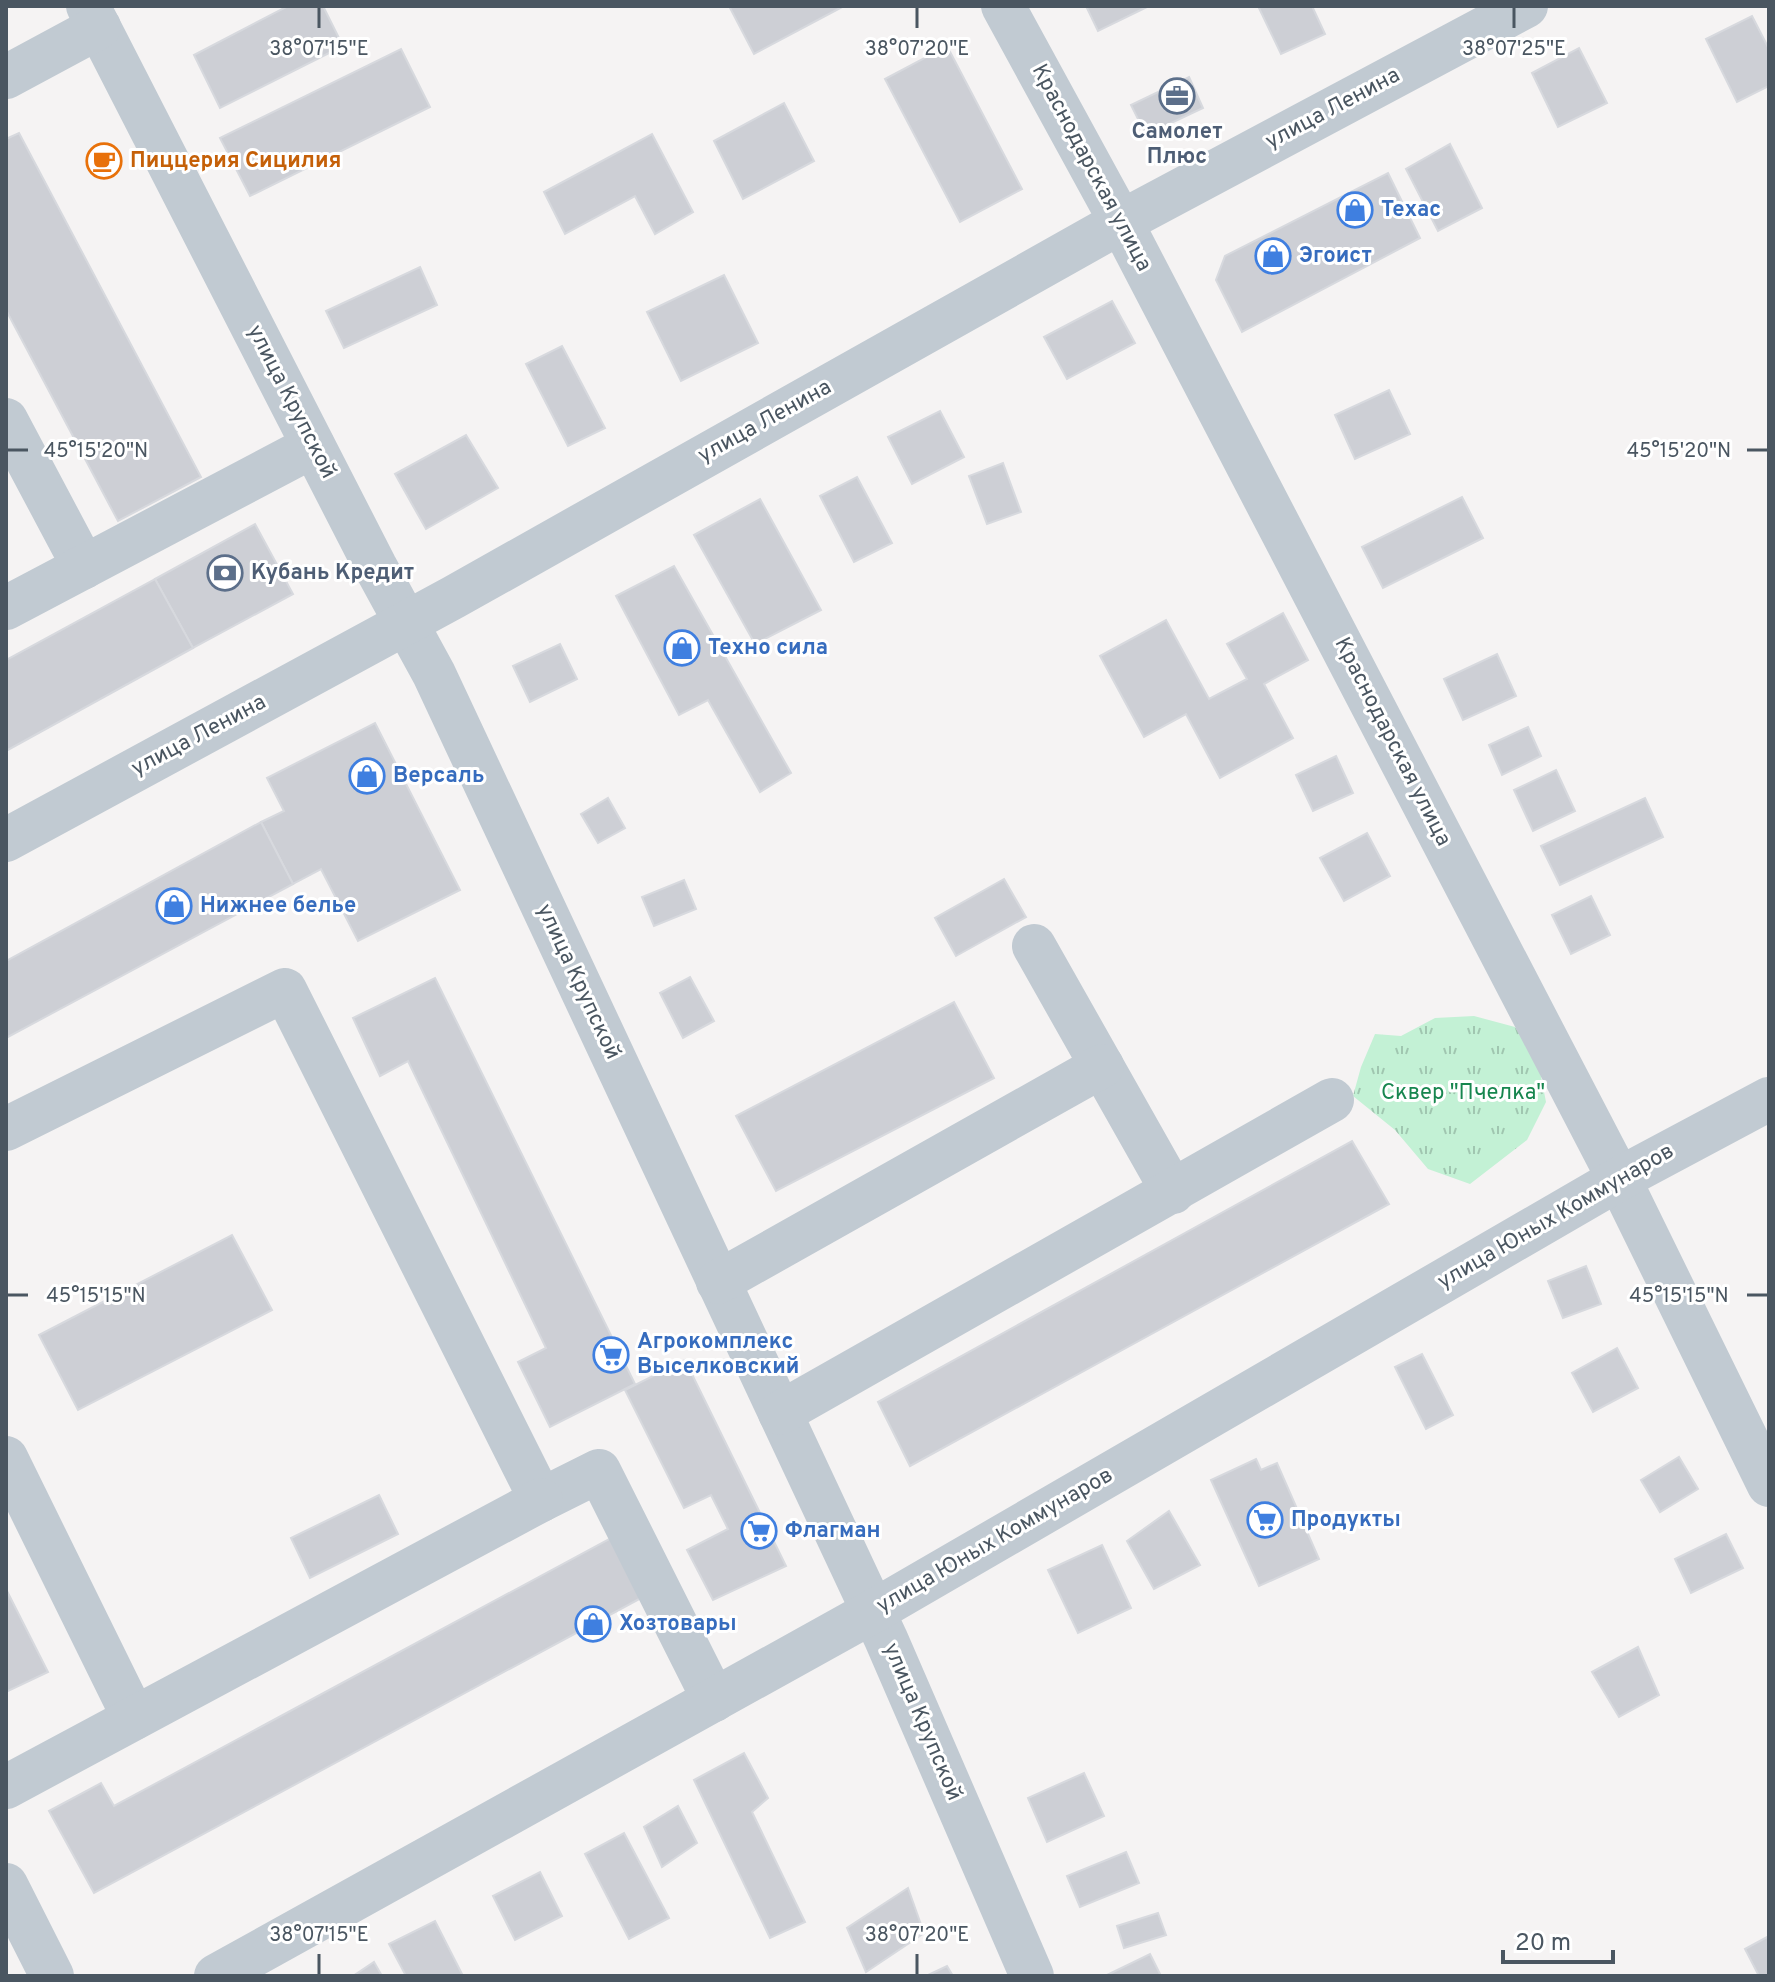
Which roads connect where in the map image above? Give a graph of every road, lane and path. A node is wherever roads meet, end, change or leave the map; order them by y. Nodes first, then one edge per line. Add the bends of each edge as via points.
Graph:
1 (1003, 6) edge
2 (1526, 6) edge
3 (94, 17) edge
4 (6, 77) edge
5 (1121, 222) junction
6 (6, 420) edge
7 (313, 446) junction
8 (84, 567) junction
9 (6, 608) edge
10 (406, 624) junction
11 (6, 840) edge
12 (1034, 946) dead end
13 (1102, 1066) junction
14 (1769, 1099) edge
15 (1332, 1100) dead end
16 (6, 1129) edge
17 (1619, 1179) junction
18 (1173, 1192) junction
19 (718, 1282) junction
20 (780, 1413) junction
21 (6, 1458) edge
22 (1769, 1485) edge
23 (541, 1500) junction
24 (872, 1612) junction
25 (714, 1700) junction
26 (134, 1718) junction
27 (6, 1787) edge
28 (6, 1885) edge
29 (52, 1976) edge
30 (216, 1976) edge
31 (1032, 1976) edge

1 - 5 street, Краснодарская улица
2 - 5 street, улица Ленина
3 - 4 street
3 - 7 street, улица Крупской
5 - 10 street, улица Ленина
5 - 17 street, Краснодарская улица
6 - 8 street
7 - 8 street
7 - 10 street, улица Крупской
8 - 9 street
10 - 11 street, улица Ленина
10 - 19 street, улица Крупской
12 - 13 street
13 - 18 street
13 - 19 street
14 - 17 street, улица Юных Коммунаров
15 - 18 street
16 - 23 street via 285,990
17 - 22 street, Краснодарская улица
17 - 24 street, улица Юных Коммунаров
18 - 20 street
19 - 20 street, улица Крупской
20 - 24 street, улица Крупской
21 - 26 street
23 - 25 street via 599,1471
23 - 26 street
24 - 25 street, улица Юных Коммунаров
24 - 31 street, улица Крупской
25 - 30 street, улица Юных Коммунаров
26 - 27 street
28 - 29 street

